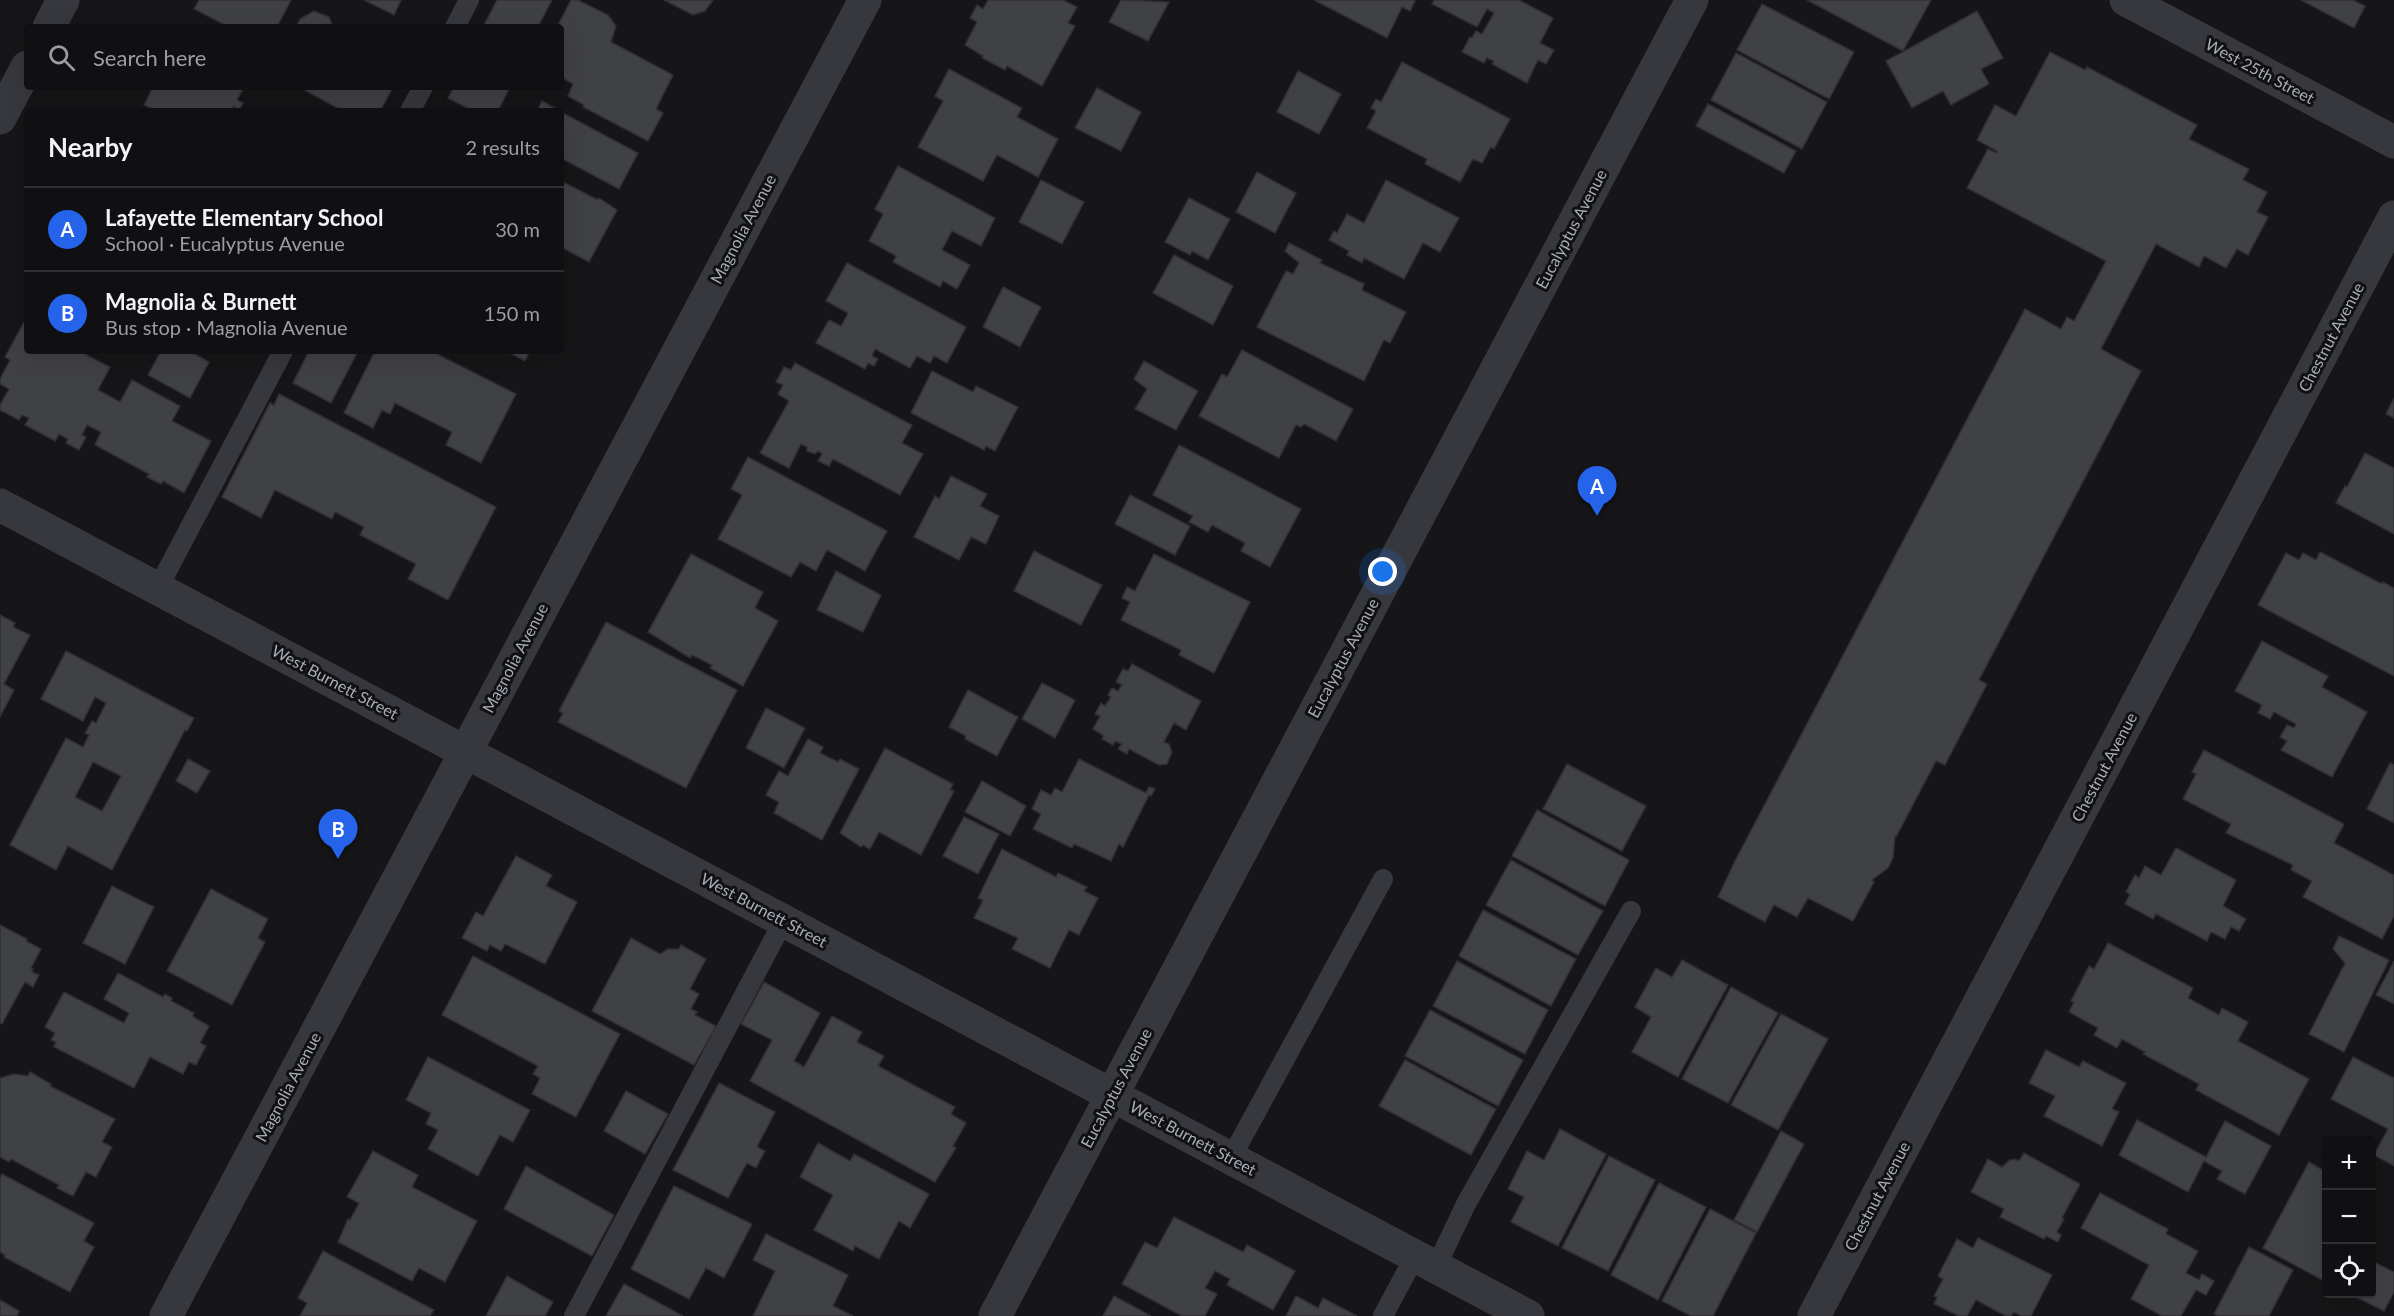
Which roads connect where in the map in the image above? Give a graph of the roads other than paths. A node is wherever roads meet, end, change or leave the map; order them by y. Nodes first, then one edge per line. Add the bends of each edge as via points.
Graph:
1 (63, 0) edge
2 (469, 0) edge
3 (865, 0) edge
4 (1692, 0) edge
5 (2126, 0) edge
6 (50, 24) edge
7 (457, 24) edge
8 (24, 73) edge
9 (421, 90) edge
10 (412, 108) edge
11 (0, 118) edge
12 (2394, 142) edge
13 (2394, 217) edge
14 (281, 354) edge
15 (0, 505) edge
16 (158, 588) junction
17 (466, 751) junction
18 (1383, 879) dead end
19 (1631, 911) dead end
20 (784, 920) junction
21 (1112, 1095) junction
22 (1232, 1158) junction
23 (1425, 1262) junction
24 (166, 1316) edge
25 (574, 1316) edge
26 (995, 1316) edge
27 (1383, 1316) edge
28 (1528, 1316) edge
29 (1814, 1316) edge

1 - 6 street
2 - 7 lane
3 - 17 street, Magnolia Avenue
4 - 21 street, Eucalyptus Avenue
5 - 12 street, West 25th Street
8 - 11 street
9 - 10 lane
13 - 29 street, Chestnut Avenue
14 - 16 lane
15 - 16 street, West Burnett Street
16 - 17 street, West Burnett Street
17 - 20 street, West Burnett Street
17 - 24 street, Magnolia Avenue
18 - 22 lane
19 - 23 lane via 1466,1204
20 - 21 street, West Burnett Street
20 - 25 lane
21 - 22 street, West Burnett Street
21 - 26 street, Eucalyptus Avenue
22 - 23 street, West Burnett Street
23 - 27 lane
23 - 28 street, West Burnett Street

